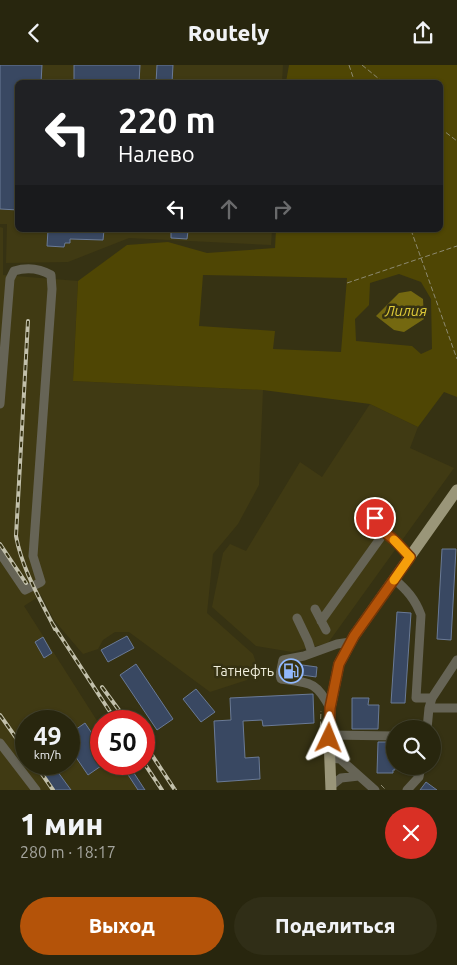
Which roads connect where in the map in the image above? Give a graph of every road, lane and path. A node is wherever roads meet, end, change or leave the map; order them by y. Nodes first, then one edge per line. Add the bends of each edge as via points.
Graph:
1 (349, 65) edge
2 (362, 65) edge
3 (354, 80) edge
4 (380, 80) edge
5 (443, 130) edge
6 (457, 141) edge
7 (412, 232) edge
8 (457, 246) edge
9 (422, 257) junction
10 (347, 283) dead end
11 (457, 359) edge
12 (0, 404) edge
13 (457, 490) edge
14 (375, 518) dead end
15 (384, 533) junction
16 (0, 553) edge
17 (410, 557) junction
18 (394, 579) junction
19 (315, 609) dead end
20 (297, 618) dead end
21 (321, 621) junction
22 (326, 631) dead end
23 (350, 643) junction
24 (312, 653) junction
25 (457, 660) edge
26 (432, 698) junction
27 (330, 708) junction
28 (429, 708) junction
29 (457, 708) edge
30 (428, 720) edge
31 (329, 735) junction
32 (386, 736) edge
33 (341, 738) dead end
34 (0, 743) edge
35 (346, 754) dead end
36 (330, 758) junction
37 (419, 775) edge
38 (359, 777) junction
39 (377, 787) edge
40 (331, 788) edge
41 (36, 790) edge
42 (386, 790) edge
43 (407, 790) edge

1 - 3 path
2 - 4 path
5 - 6 path
7 - 9 path
8 - 9 path
9 - 10 path
9 - 11 path
12 - 16 street via 10,279 14,271 22,268 42,269 51,275 52,289 33,556 41,582 25,590
13 - 17 main road
14 - 15 street via 376,525
15 - 17 street
15 - 21 street
17 - 18 main road
18 - 23 main road
18 - 26 street via 410,592 421,615 416,698
19 - 21 street
20 - 24 street
21 - 22 street
23 - 24 street
23 - 27 main road via 339,664
24 - 27 street via 283,660 281,679 311,684 319,689
25 - 26 street
26 - 28 street
27 - 31 main road
28 - 29 street
28 - 30 street
31 - 32 street
31 - 36 main road
33 - 35 path via 339,748
34 - 41 street
36 - 38 street via 340,759
36 - 40 main road
37 - 43 street
38 - 39 street
38 - 40 street via 348,776
39 - 42 path

